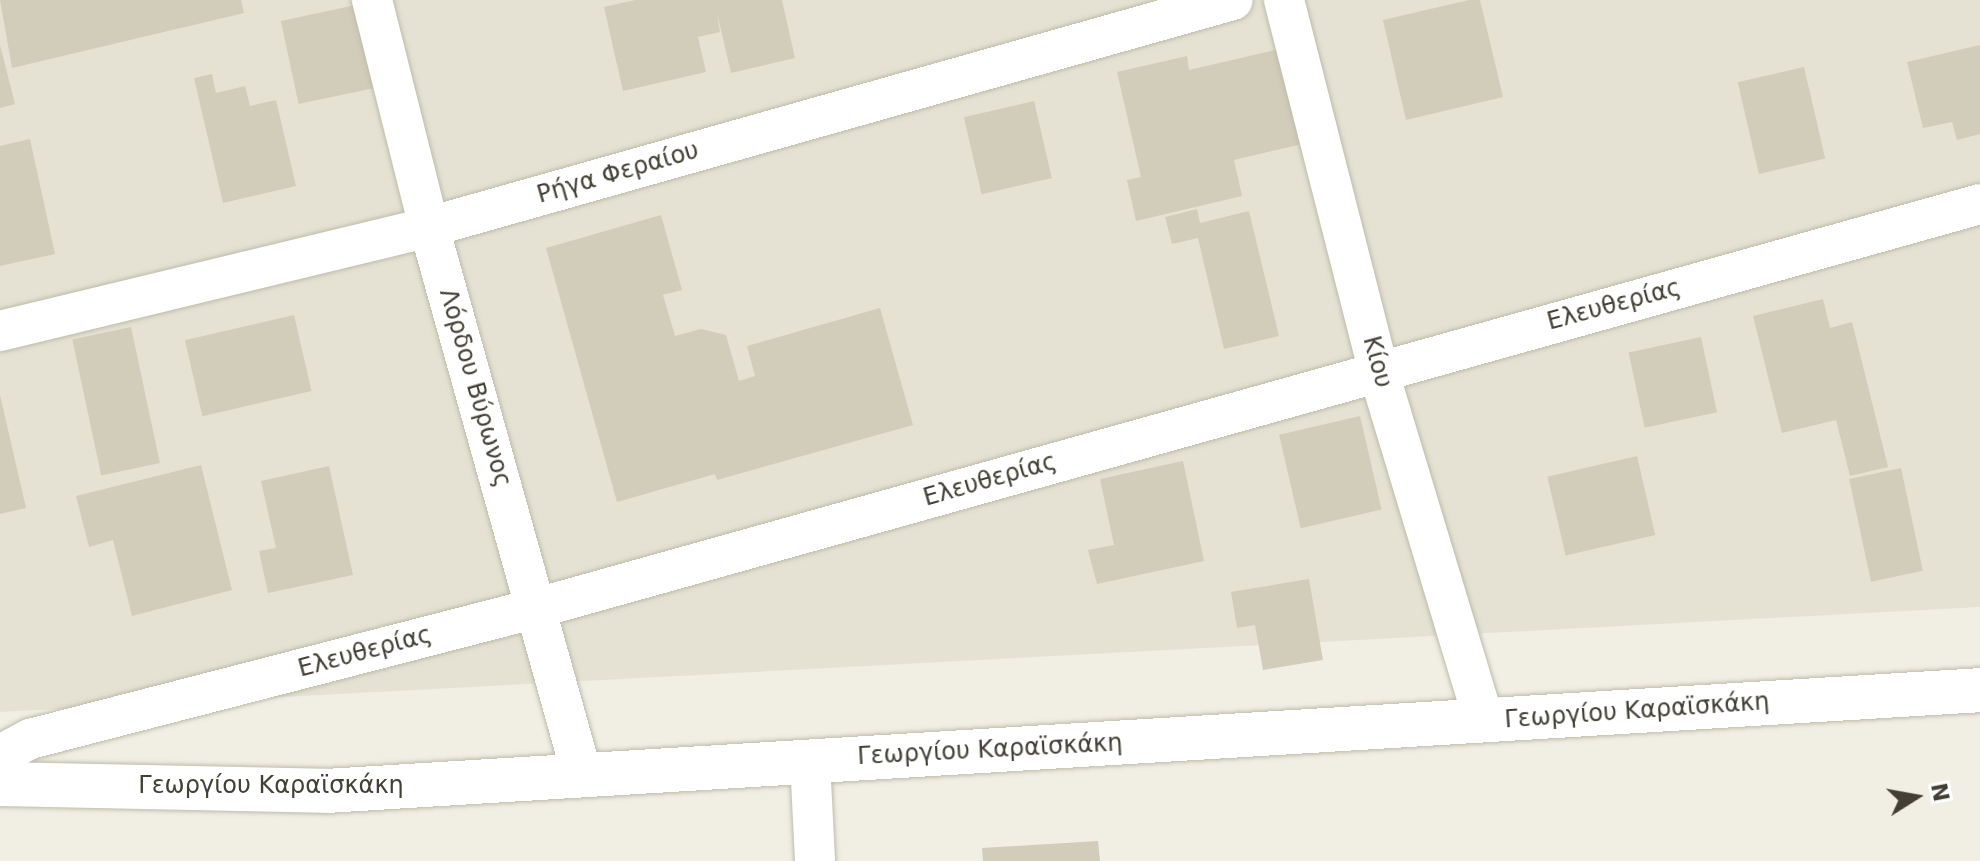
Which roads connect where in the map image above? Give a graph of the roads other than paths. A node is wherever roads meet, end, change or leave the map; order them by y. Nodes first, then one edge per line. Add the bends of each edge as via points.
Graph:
1 (372, 0) edge
2 (1233, 0) edge
3 (1284, 0) edge
4 (1980, 204) edge
5 (429, 227) junction
6 (0, 331) edge
7 (1378, 370) junction
8 (537, 608) junction
9 (1980, 690) edge
10 (1484, 721) junction
11 (0, 755) edge
12 (810, 761) junction
13 (582, 775) junction
14 (0, 784) edge
15 (815, 861) edge

1 - 5 street, Λόρδου Βύρωνος
2 - 5 street, Ρήγα Φεραίου
3 - 7 street, Κίου
4 - 7 street, Ελευθερίας
5 - 6 street, Ρήγα Φεραίου
5 - 8 street, Λόρδου Βύρωνος
7 - 8 street, Ελευθερίας
7 - 10 street, Κίου
8 - 11 street, Ελευθερίας via 30,739
8 - 13 street, Λόρδου Βύρωνος
9 - 10 street, Γεωργίου Καραϊσκάκη
10 - 12 street, Γεωργίου Καραϊσκάκη
12 - 13 street, Γεωργίου Καραϊσκάκη
12 - 15 street
13 - 14 street, Γεωργίου Καραϊσκάκη via 326,791

